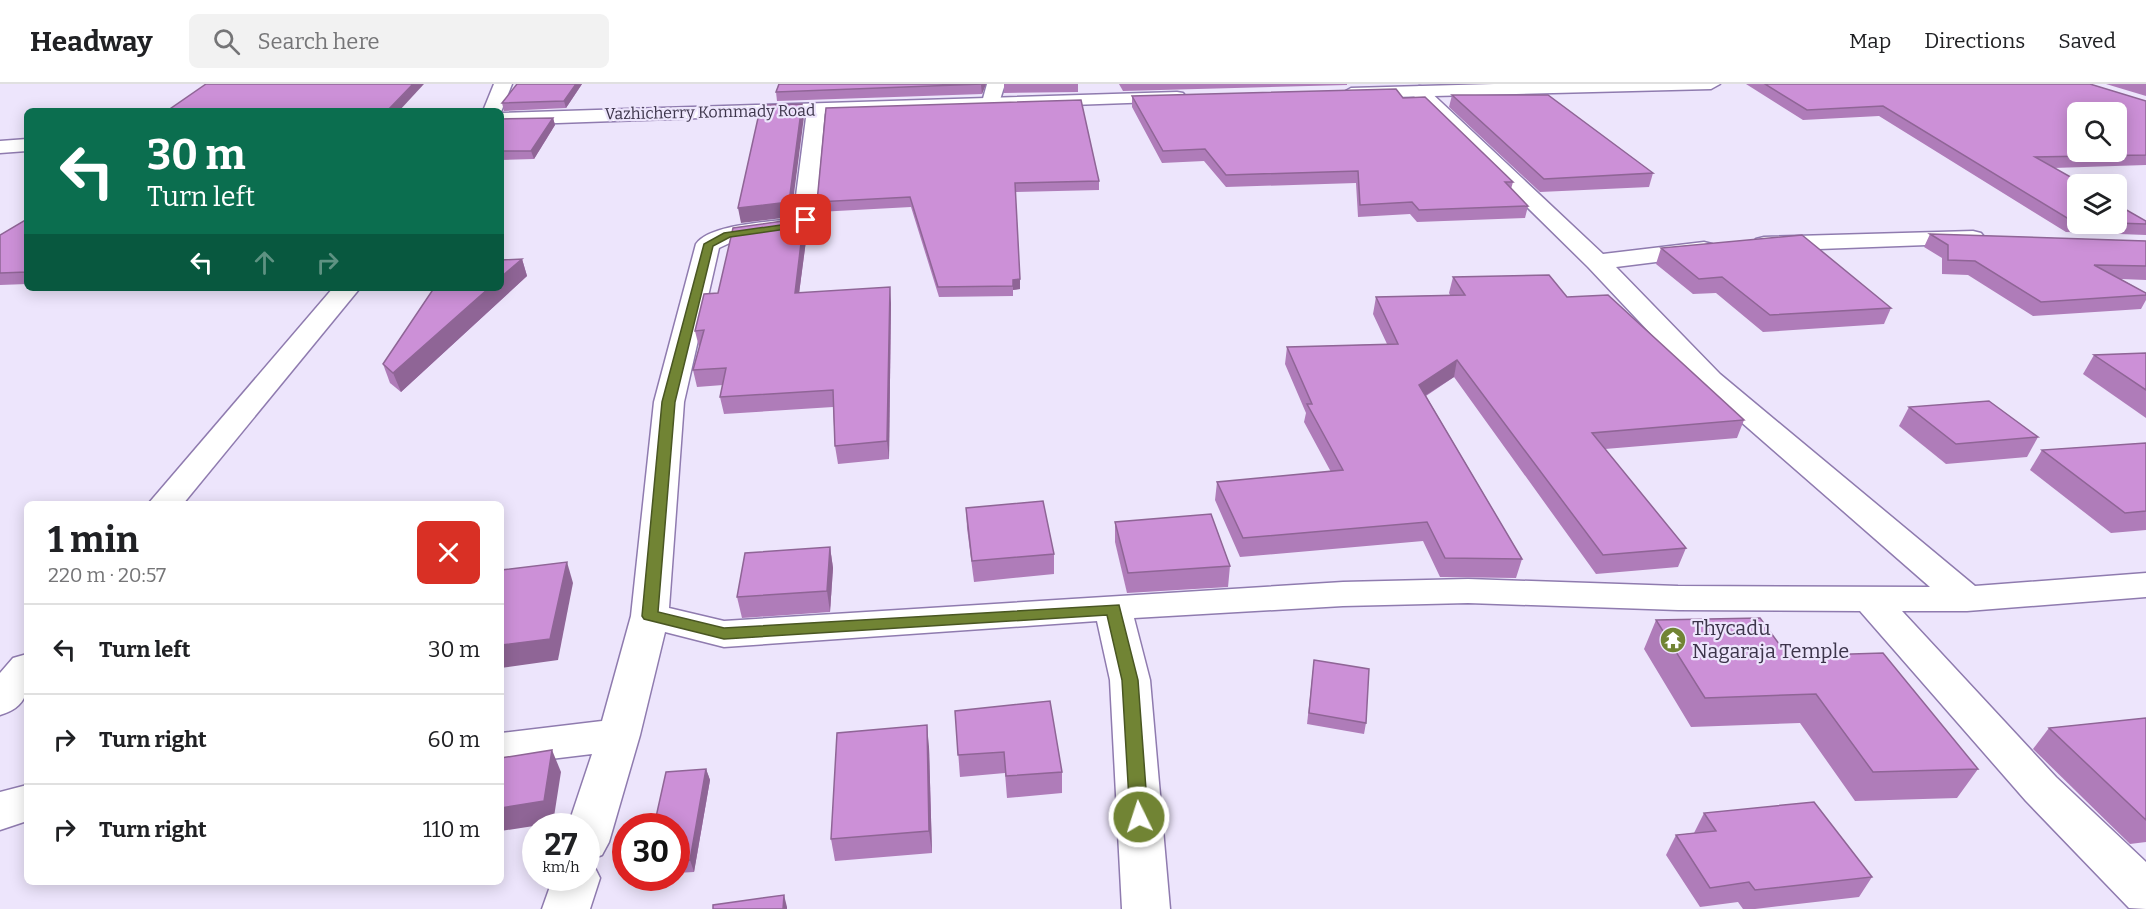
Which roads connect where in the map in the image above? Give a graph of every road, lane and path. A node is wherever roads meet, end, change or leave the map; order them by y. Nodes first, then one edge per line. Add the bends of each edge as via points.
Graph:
1 (503, 84) edge
2 (1711, 84) edge
3 (1419, 91) junction
4 (994, 93) edge
5 (1336, 93) edge
6 (1193, 97) edge
7 (493, 108) edge
8 (816, 110) junction
9 (504, 119) edge
10 (1991, 237) edge
11 (1597, 262) junction
12 (344, 291) edge
13 (168, 501) edge
14 (2146, 585) edge
15 (1870, 599) junction
16 (1967, 599) junction
17 (1113, 609) junction
18 (650, 616) junction
19 (24, 672) edge
20 (0, 700) edge
21 (619, 735) junction
22 (504, 749) edge
23 (595, 813) edge
24 (572, 891) edge
25 (2146, 893) edge
26 (566, 909) edge
27 (1146, 909) edge

1 - 7 street
2 - 3 street
3 - 5 street
3 - 11 street
4 - 6 street, Vazhicherry Kommady Road
4 - 8 street, Vazhicherry Kommady Road
8 - 9 street, Vazhicherry Kommady Road
8 - 18 street via 804,224 728,235 708,244 669,402
10 - 11 street via 1734,246
11 - 16 street via 1710,381
12 - 13 street
14 - 16 street
15 - 16 street
15 - 17 street via 1468,591 1217,600
15 - 25 street via 2041,789
17 - 18 street via 724,634
17 - 27 street via 1130,680
18 - 21 street
19 - 20 street
21 - 22 street
21 - 23 street
24 - 26 street

